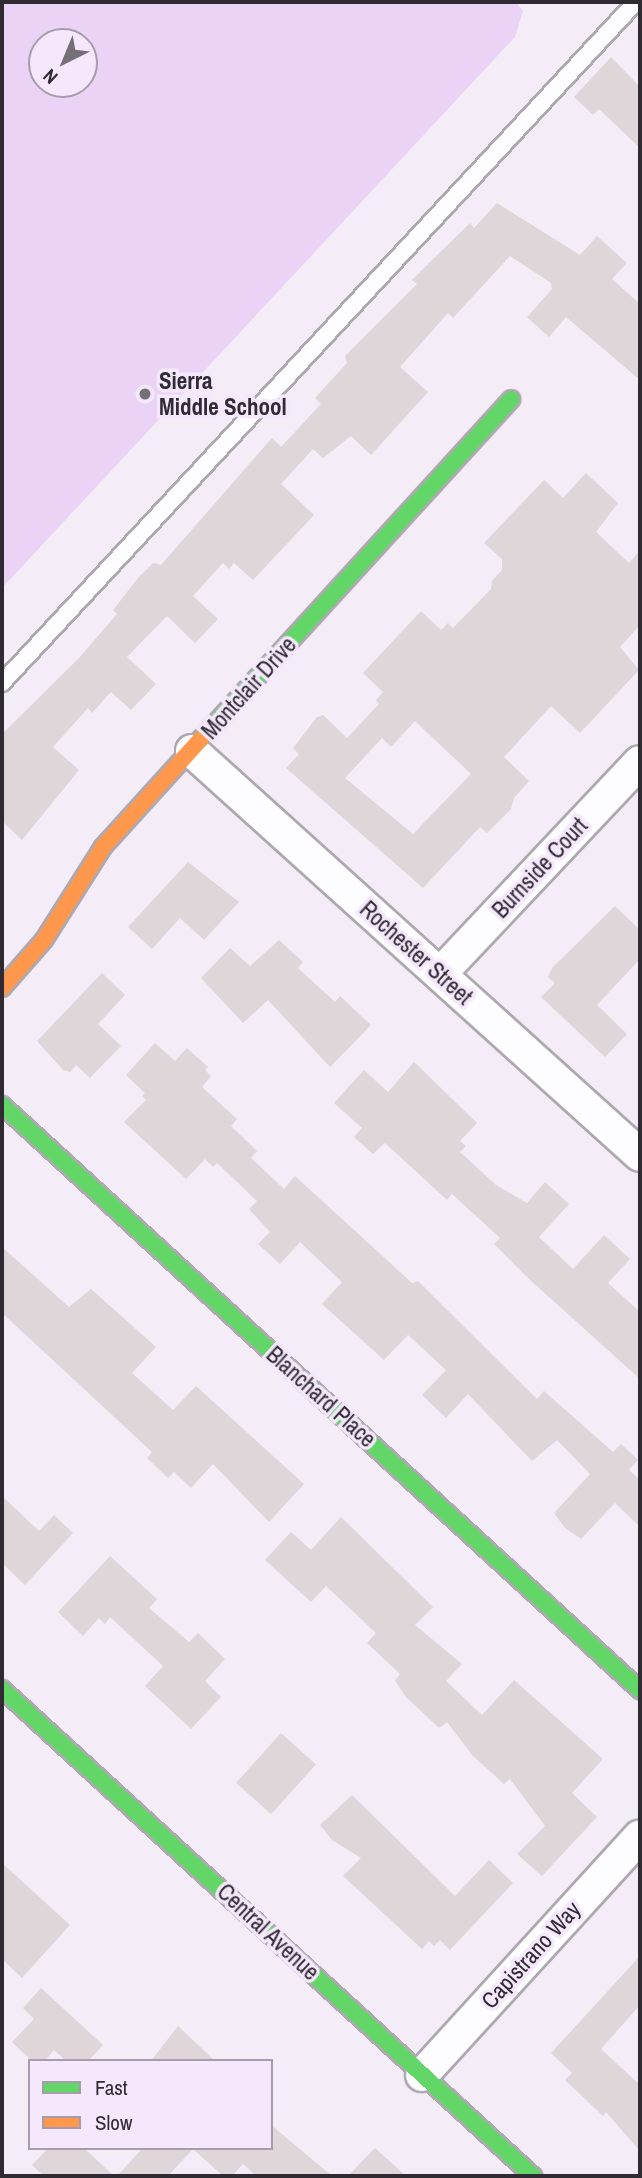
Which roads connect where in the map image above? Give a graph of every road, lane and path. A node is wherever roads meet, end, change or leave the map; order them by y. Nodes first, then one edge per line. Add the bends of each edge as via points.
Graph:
1 (636, 2) edge
2 (510, 399) dead end
3 (2, 683) edge
4 (192, 751) junction
5 (640, 762) edge
6 (440, 974) junction
7 (2, 988) edge
8 (2, 1105) edge
9 (640, 1156) edge
10 (2, 1689) edge
11 (640, 1690) edge
12 (640, 1836) edge
13 (422, 2074) junction
14 (533, 2176) edge

1 - 3 lane
2 - 4 street, Montclair Drive
4 - 6 street, Rochester Street
4 - 7 street, Montclair Drive via 103,847 44,940
5 - 6 street, Burnside Court
6 - 9 street, Rochester Street
8 - 11 street, Blanchard Place
10 - 13 street, Central Avenue
12 - 13 street, Capistrano Way
13 - 14 street, Central Avenue

